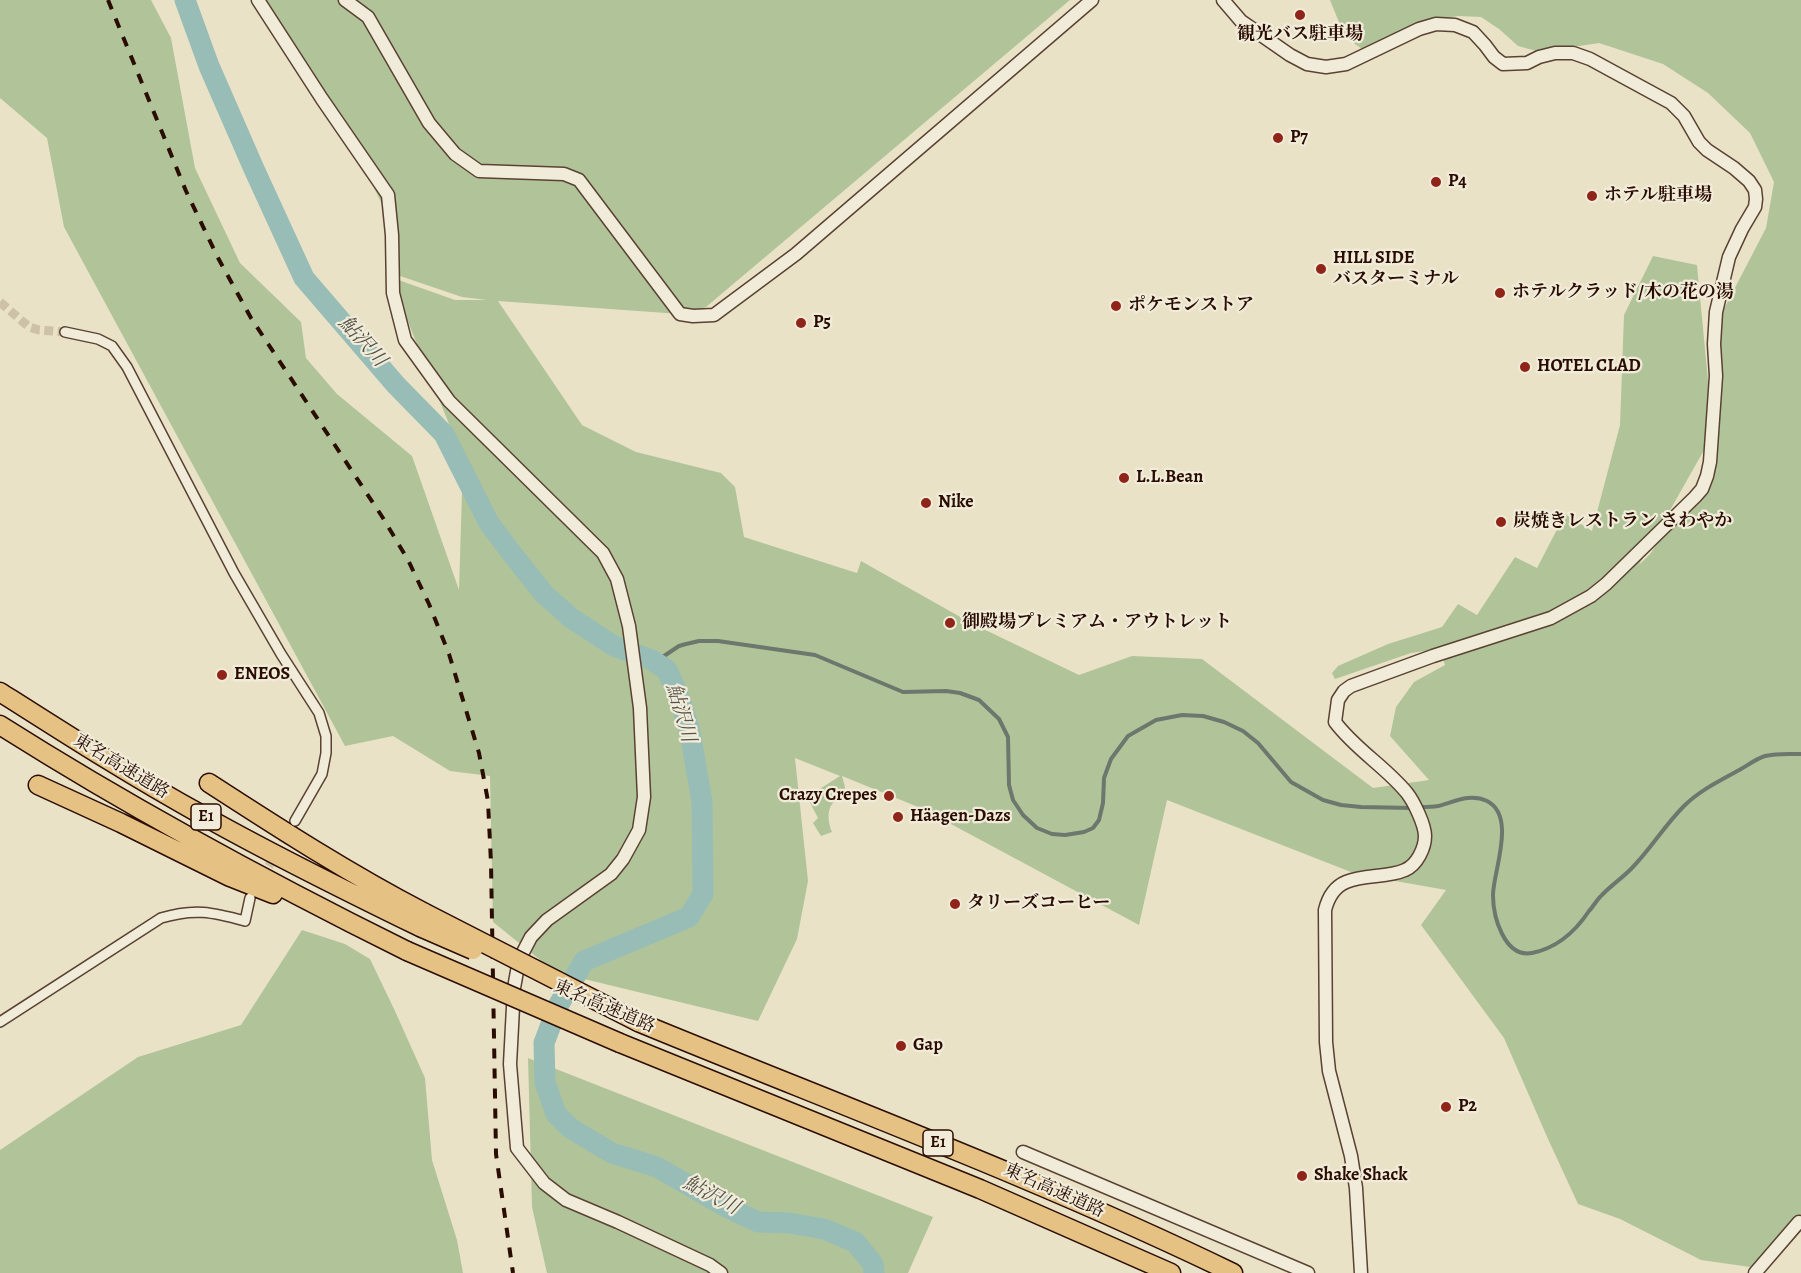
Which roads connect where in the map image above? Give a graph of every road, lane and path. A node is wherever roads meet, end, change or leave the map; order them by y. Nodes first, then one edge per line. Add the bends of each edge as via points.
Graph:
1 (258, 0) edge
2 (345, 0) edge
3 (1092, 0) edge
4 (1223, 0) edge
5 (65, 332) tunnel mouth
6 (0, 692) edge
7 (0, 725) edge
8 (209, 783) dead end
9 (38, 785) dead end
10 (295, 821) tunnel mouth
11 (250, 898) dead end
12 (423, 920) junction
13 (369, 932) junction
14 (0, 1022) edge
15 (1023, 1152) dead end
16 (1800, 1220) edge
17 (721, 1273) edge
18 (1171, 1273) edge
19 (1233, 1273) edge
20 (1308, 1273) edge
21 (1361, 1273) edge
22 (1755, 1273) edge

1 - 17 street via 388,195 393,293 405,339 449,401 603,553 617,579 629,626 640,708 645,797 639,830 611,874 547,920 531,937 519,960 510,1064 517,1148 544,1183 566,1200 692,1256
2 - 3 street via 368,17 429,123 455,154 479,171 564,174 579,180 680,314 693,316 714,315 796,254
4 - 21 street via 1240,21 1307,64 1346,64 1436,24 1455,25 1473,32 1503,64 1527,63 1556,53 1590,58 1671,103 1699,142 1742,174 1755,190 1756,199 1729,257 1716,312 1711,451 1702,489 1606,584 1571,608 1368,679 1351,686 1338,700 1335,722 1347,738 1396,781 1422,836 1415,863 1407,870 1347,881 1333,892 1325,910 1326,1042 1356,1188
5 - 10 street via 112,346 127,367 234,573 319,713 326,736 322,774
6 - 12 highway, 東名高速道路 / E1 via 201,814 359,897
7 - 13 highway, 東名高速道路 / E1 via 141,811
8 - 12 highway
9 - 13 highway via 230,877
11 - 14 street via 245,921 199,911 161,918
12 - 19 highway, 東名高速道路 / E1, bridge via 638,1022 991,1164
13 - 18 highway, 東名高速道路 / E1, bridge via 620,1043 980,1189
15 - 20 street
16 - 22 street

